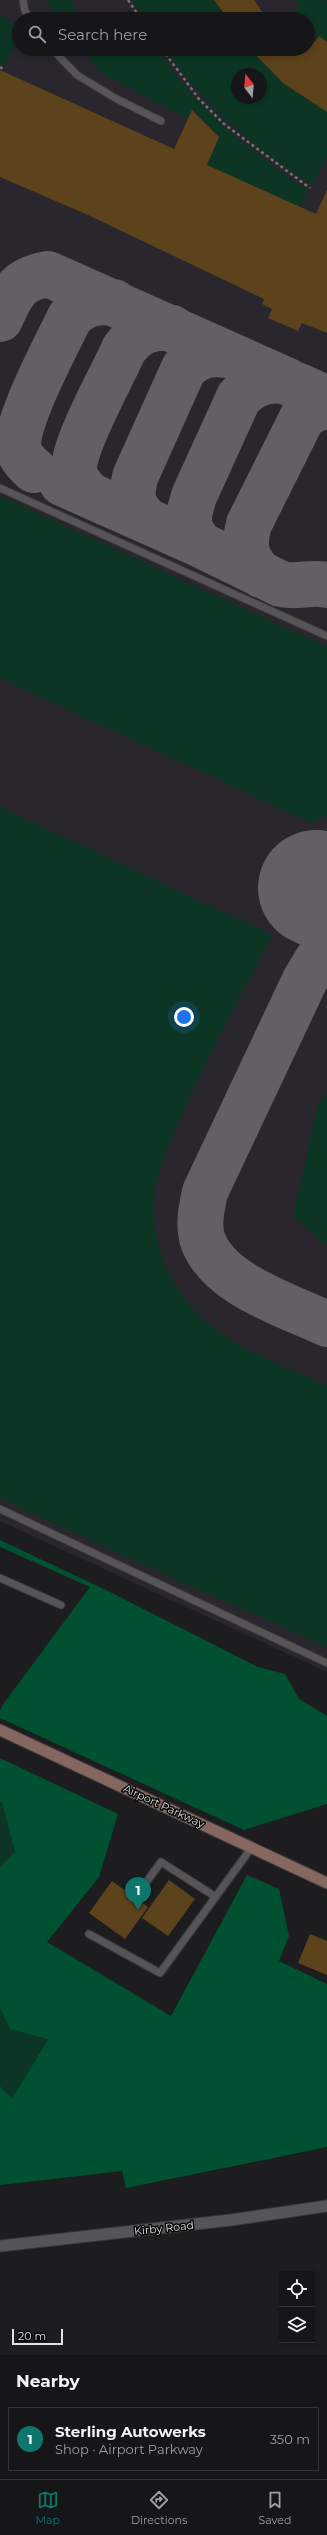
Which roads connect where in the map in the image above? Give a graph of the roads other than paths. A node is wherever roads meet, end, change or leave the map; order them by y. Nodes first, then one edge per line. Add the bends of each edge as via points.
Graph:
1 (23, 0) edge
2 (26, 12) edge
3 (59, 56) edge
4 (161, 121) dead end
5 (0, 488) edge
6 (327, 636) edge
7 (0, 1509) edge
8 (0, 1578) edge
9 (61, 1605) dead end
10 (327, 1663) edge
11 (0, 1730) edge
12 (252, 1847) junction
13 (327, 1883) edge
14 (142, 1888) dead end
15 (216, 1896) junction
16 (89, 1934) dead end
17 (327, 2206) edge
18 (0, 2246) edge

1 - 2 lane
3 - 4 lane via 78,75 115,98
5 - 6 lane
7 - 10 lane
8 - 9 lane
11 - 12 main road, Airport Parkway
12 - 13 main road, Airport Parkway
12 - 15 lane
14 - 15 lane via 161,1862
15 - 16 lane via 160,1973
17 - 18 street, Kirby Road via 231,2220

